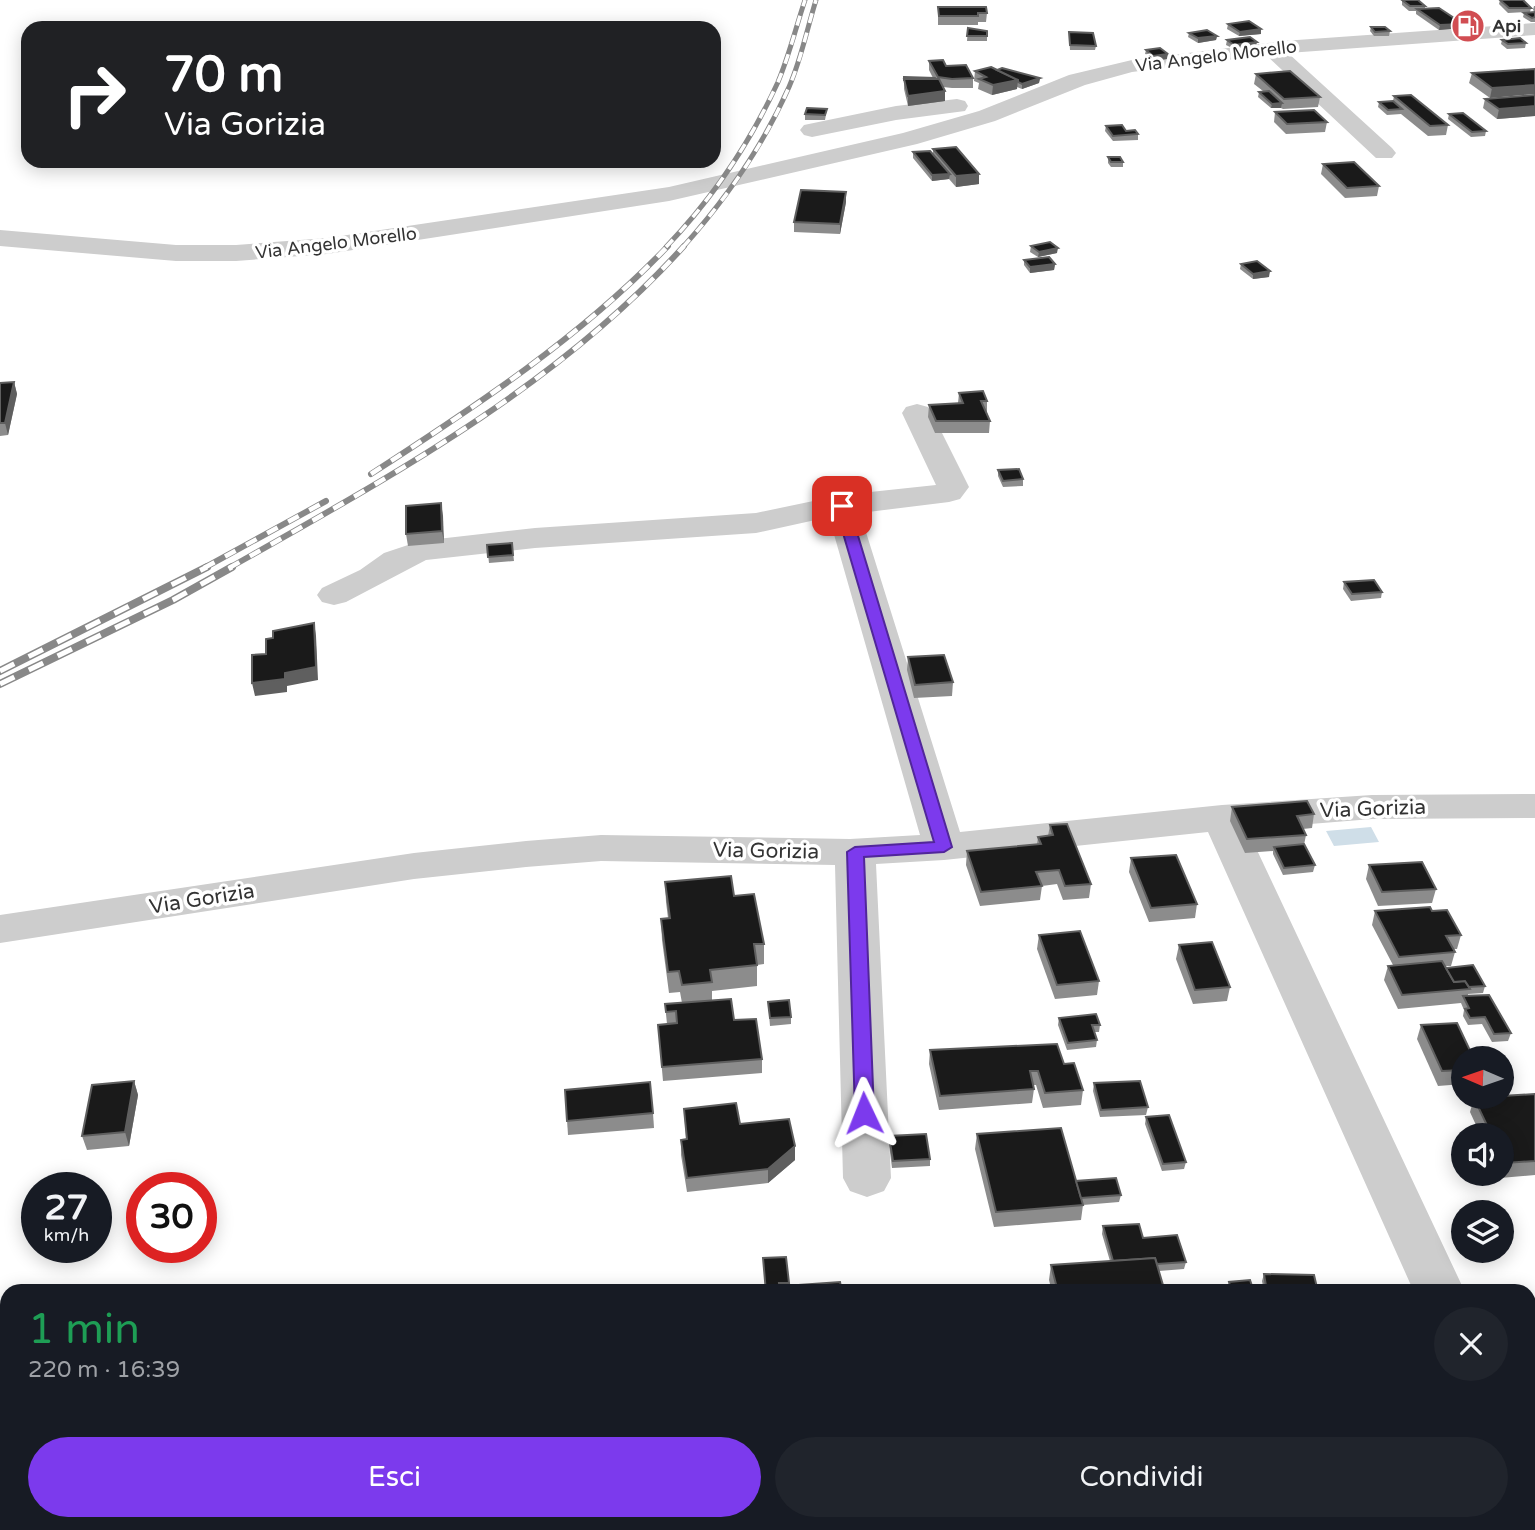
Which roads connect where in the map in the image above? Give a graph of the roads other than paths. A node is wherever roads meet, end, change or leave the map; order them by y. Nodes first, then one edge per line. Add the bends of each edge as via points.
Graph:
1 (1535, 29) edge
2 (1271, 49) junction
3 (1011, 106) junction
4 (812, 130) dead end
5 (1384, 153) dead end
6 (0, 238) edge
7 (917, 413) dead end
8 (842, 506) junction
9 (334, 595) dead end
10 (1535, 806) edge
11 (1222, 818) junction
12 (944, 847) junction
13 (855, 852) junction
14 (0, 929) edge
15 (867, 1178) dead end
16 (1436, 1284) edge

1 - 2 street, Via Angelo Morello
2 - 3 street, Via Angelo Morello via 1132,66 1077,80
2 - 5 street
3 - 4 street via 995,101 896,113
3 - 6 street, Via Angelo Morello via 909,139 669,194 403,236 261,252 147,252
7 - 8 street via 953,487 949,492
8 - 9 street via 756,523 419,551
8 - 12 street
10 - 11 street, Via Gorizia via 1372,807
11 - 12 street, Via Gorizia
11 - 16 street
12 - 13 street, Via Gorizia
13 - 14 street, Via Gorizia via 601,848 526,854 401,868
13 - 15 street

